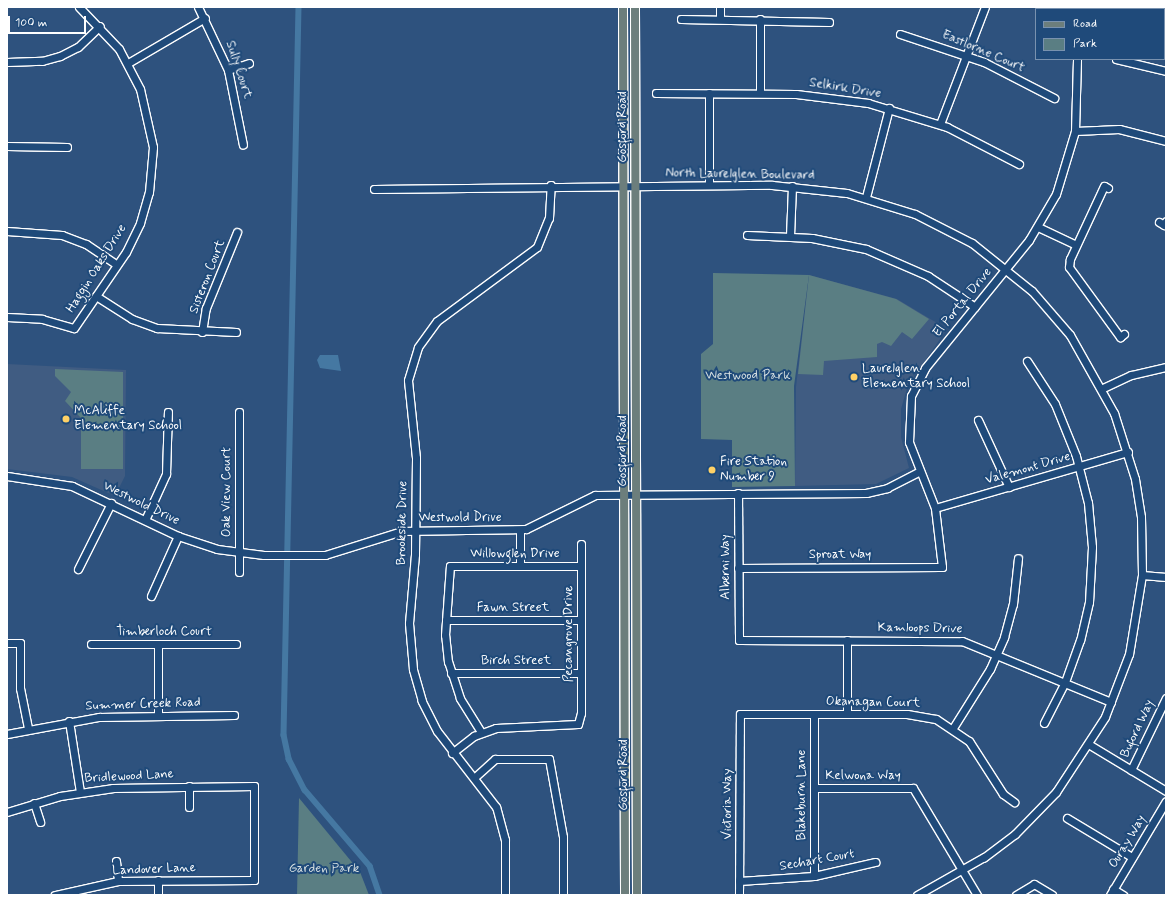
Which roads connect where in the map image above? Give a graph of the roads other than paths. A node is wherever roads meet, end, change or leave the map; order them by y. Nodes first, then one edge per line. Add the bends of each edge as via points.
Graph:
1 (78, 7) edge
2 (198, 7) edge
3 (623, 7) edge
4 (634, 7) edge
5 (720, 7) edge
6 (985, 7) edge
7 (205, 18) junction
8 (681, 19) dead end
9 (720, 19) junction
10 (760, 19) junction
11 (829, 22) dead end
12 (100, 26) junction
13 (900, 34) dead end
14 (966, 55) junction
15 (1077, 60) edge
16 (1127, 60) edge
17 (7, 62) edge
18 (128, 63) junction
19 (249, 63) dead end
20 (228, 70) junction
21 (1166, 71) edge
22 (709, 93) junction
23 (760, 93) junction
24 (656, 94) dead end
25 (1054, 98) dead end
26 (889, 108) junction
27 (940, 124) junction
28 (1075, 132) junction
29 (1166, 141) edge
30 (243, 144) dead end
31 (7, 146) edge
32 (67, 146) dead end
33 (1019, 164) dead end
34 (551, 185) junction
35 (623, 185) junction
36 (635, 185) junction
37 (709, 185) junction
38 (792, 186) junction
39 (1108, 188) dead end
40 (374, 189) dead end
41 (866, 197) junction
42 (1038, 227) junction
43 (7, 231) edge
44 (237, 232) dead end
45 (747, 236) dead end
46 (790, 236) junction
47 (1076, 245) junction
48 (117, 265) junction
49 (1006, 268) junction
50 (96, 296) junction
51 (975, 307) junction
52 (7, 317) edge
53 (202, 332) junction
54 (236, 332) dead end
55 (1124, 334) dead end
56 (1027, 361) dead end
57 (1166, 366) edge
58 (1103, 388) junction
59 (168, 412) dead end
60 (239, 412) dead end
61 (978, 420) dead end
62 (1128, 452) junction
63 (1080, 466) junction
64 (920, 471) junction
65 (7, 476) edge
66 (1009, 487) junction
67 (636, 493) junction
68 (624, 494) junction
69 (738, 494) junction
70 (111, 503) junction
71 (935, 508) junction
72 (145, 520) junction
73 (416, 530) junction
74 (520, 530) junction
75 (178, 536) junction
76 (581, 544) dead end
77 (239, 553) junction
78 (1018, 558) dead end
79 (520, 566) junction
80 (581, 566) junction
81 (942, 567) joint
82 (738, 568) junction
83 (78, 569) dead end
84 (239, 572) dead end
85 (1142, 575) junction
86 (1166, 577) edge
87 (151, 596) dead end
88 (446, 620) junction
89 (581, 620) junction
90 (739, 640) joint
91 (847, 640) junction
92 (7, 643) edge
93 (91, 644) dead end
94 (158, 644) junction
95 (236, 644) dead end
96 (998, 653) junction
97 (451, 673) junction
98 (581, 673) junction
99 (1065, 682) junction
100 (1166, 698) edge
101 (1111, 702) junction
102 (740, 714) joint
103 (814, 714) junction
104 (847, 714) junction
105 (158, 715) junction
106 (234, 715) dead end
107 (69, 720) junction
108 (1044, 723) dead end
109 (28, 728) junction
110 (953, 728) junction
111 (481, 732) junction
112 (7, 734) edge
113 (1090, 745) junction
114 (452, 753) junction
115 (1132, 770) junction
116 (475, 777) junction
117 (189, 786) junction
118 (814, 788) junction
119 (1166, 791) edge
120 (80, 792) junction
121 (1014, 802) dead end
122 (1166, 802) edge
123 (34, 803) junction
124 (189, 807) dead end
125 (7, 812) edge
126 (1067, 818) dead end
127 (40, 822) dead end
128 (1132, 857) junction
129 (116, 861) dead end
130 (875, 862) dead end
131 (963, 871) junction
132 (814, 876) junction
133 (158, 880) junction
134 (254, 880) joint
135 (740, 881) junction
136 (118, 882) junction
137 (1112, 892) edge
138 (55, 895) edge
139 (158, 895) edge
140 (505, 895) edge
141 (563, 895) edge
142 (625, 895) edge
143 (636, 895) edge
144 (740, 895) edge
145 (916, 895) edge
146 (977, 895) edge
147 (1016, 895) edge
148 (1052, 895) edge
149 (1123, 895) edge

1 - 12 street, Haggin Oaks Drive
2 - 7 street, Sully Court
3 - 35 main road, Gosford Road
4 - 36 main road, Gosford Road
5 - 9 street
6 - 14 street
7 - 18 street
7 - 20 street, Sully Court
8 - 9 street
9 - 10 street
10 - 11 street
10 - 23 street
12 - 17 street via 78,47 60,56 42,61
12 - 18 street, Haggin Oaks Drive
13 - 14 street, Eastlorne Court
14 - 25 street, Eastlorne Court
14 - 27 street
15 - 28 street, El Portal Drive
16 - 21 street
18 - 48 street, Haggin Oaks Drive via 147,110 153,163 140,223
19 - 20 street
20 - 30 street, Sully Court
22 - 23 street, Selkirk Drive
22 - 24 street, Selkirk Drive
22 - 37 street
23 - 26 street, Selkirk Drive via 820,96
26 - 27 street, Selkirk Drive
26 - 41 street
27 - 33 street, Selkirk Drive
28 - 29 street via 1119,130
28 - 42 street, El Portal Drive via 1063,179
31 - 32 street
34 - 35 street, North Laurelglen Boulevard
34 - 40 street, North Laurelglen Boulevard
34 - 73 street, Brookside Drive via 550,218 537,247 437,322 414,357 408,392 415,450
35 - 36 street, North Laurelglen Boulevard
35 - 68 main road, Gosford Road
36 - 37 street, North Laurelglen Boulevard
36 - 67 main road, Gosford Road
37 - 38 street, North Laurelglen Boulevard
38 - 41 street, North Laurelglen Boulevard
38 - 46 street
39 - 47 street via 1104,186
41 - 49 street, North Laurelglen Boulevard via 932,221
42 - 47 street
42 - 49 street, El Portal Drive
43 - 48 street via 62,235 86,244
44 - 53 street, Sisteron Court via 206,308
45 - 46 street
46 - 51 street via 828,240 882,255 928,276
47 - 55 street via 1070,259 1071,271 1120,337
48 - 50 street, Haggin Oaks Drive
49 - 51 street, El Portal Drive
49 - 58 street, North Laurelglen Boulevard via 1058,320
50 - 52 street, Haggin Oaks Drive via 74,328 42,319
50 - 53 street via 143,324 168,330
51 - 64 street, El Portal Drive via 925,368 911,396 908,432
53 - 54 street
56 - 63 street via 1060,414
57 - 58 street via 1131,375
58 - 62 street, North Laurelglen Boulevard
59 - 72 street via 166,474
60 - 77 street, Oak View Court
61 - 66 street
62 - 63 street, Valemont Drive
62 - 85 street, North Laurelglen Boulevard via 1140,517
63 - 66 street, Valemont Drive
63 - 99 street via 1091,524 1092,569 1086,619
64 - 69 street, Westwold Drive via 887,488 866,493
64 - 71 street, El Portal Drive
65 - 70 street, Westwold Drive via 59,482
66 - 71 street, Valemont Drive
67 - 68 street, Westwold Drive
67 - 69 street, Westwold Drive
67 - 143 main road, Gosford Road
68 - 74 street, Westwold Drive via 586,498 545,522
68 - 142 main road, Gosford Road
69 - 82 street, Alberni Way
70 - 72 street, Westwold Drive
70 - 83 street
71 - 81 street, El Portal Drive
72 - 75 street, Westwold Drive
73 - 74 street, Westwold Drive
73 - 77 street, Westwold Drive via 392,533 336,554
73 - 114 street, Brookside Drive via 410,623 413,669 429,716
74 - 79 street
75 - 77 street, Westwold Drive
75 - 87 street
76 - 80 street, Pecangrove Drive
77 - 84 street, Oak View Court
78 - 96 street via 1013,604
79 - 80 street, Willowglen Drive
79 - 88 street, Willowglen Drive via 450,566
80 - 89 street, Pecangrove Drive
81 - 82 street, Sproat Way
82 - 90 street, Alberni Way
85 - 86 street
85 - 101 street, North Laurelglen Boulevard via 1134,635
88 - 89 street, Fawn Street
88 - 97 street
89 - 98 street, Pecangrove Drive
90 - 91 street, Kamloops Drive
91 - 96 street, Kamloops Drive via 957,640
91 - 104 street
92 - 109 street via 20,643 20,688
93 - 94 street, Timberloch Court
94 - 95 street, Timberloch Court
94 - 105 street
96 - 99 street, Kamloops Drive
96 - 110 street
97 - 98 street, Birch Street
97 - 111 street via 460,698
98 - 111 street, Pecangrove Drive via 578,724 504,727
99 - 101 street, Kamloops Drive
99 - 108 street
100 - 115 street, Buford Way
101 - 113 street, North Laurelglen Boulevard
102 - 103 street, Okanagan Court
102 - 135 street, Victoria Way
103 - 104 street, Okanagan Court
103 - 118 street, Blakeburn Lane
104 - 110 street, Okanagan Court via 916,714
105 - 106 street, Summer Creek Road
105 - 107 street, Summer Creek Road
107 - 109 street, Summer Creek Road
107 - 120 street
109 - 112 street, Summer Creek Road
110 - 121 street, Okanagan Court via 973,745 1003,794
111 - 114 street
113 - 115 street
113 - 131 street, North Laurelglen Boulevard via 1068,777 1029,820
114 - 116 street, Brookside Drive
115 - 119 street
116 - 140 street, Brookside Drive via 491,797 501,818 505,840
116 - 141 street via 495,759 549,759 563,837
117 - 120 street, Bridlewood Lane
117 - 124 street
117 - 134 street, Bridlewood Lane via 254,786
118 - 131 street, Kelwona Way via 913,788
118 - 132 street, Blakeburn Lane
120 - 123 street, Bridlewood Lane
122 - 128 street, Ouray Way
123 - 125 street, Bridlewood Lane
123 - 127 street
126 - 128 street
128 - 137 street, Ouray Way
129 - 136 street
130 - 132 street, Sechart Court
131 - 145 street, North Laurelglen Boulevard
131 - 146 street
132 - 135 street, Sechart Court
133 - 134 street, Landover Lane
133 - 136 street, Landover Lane
133 - 139 street
135 - 144 street, Victoria Way
136 - 138 street, Landover Lane
137 - 149 street
147 - 148 street via 1034,884

